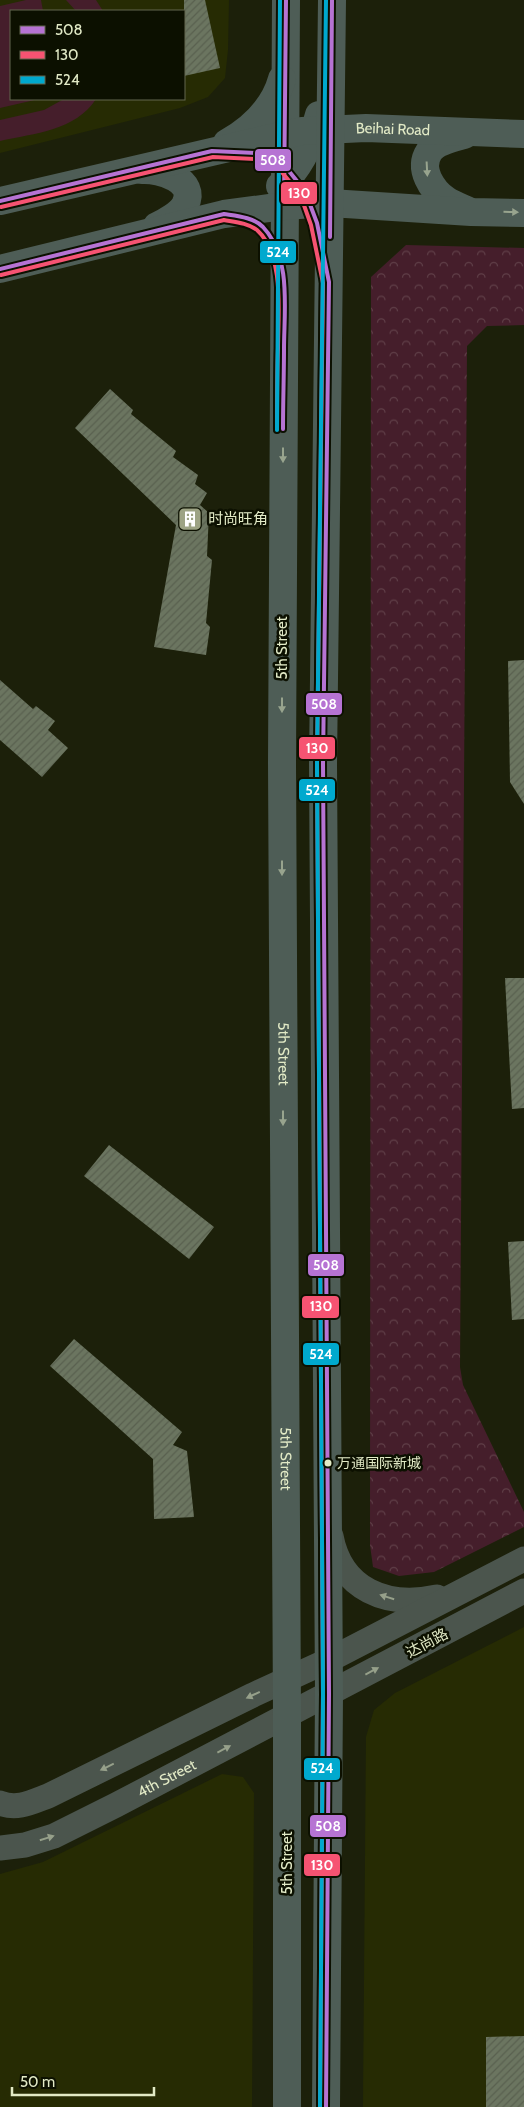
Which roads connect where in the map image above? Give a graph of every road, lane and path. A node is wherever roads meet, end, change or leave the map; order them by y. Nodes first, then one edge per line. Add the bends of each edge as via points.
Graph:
1 (286, 0) edge
2 (332, 0) edge
3 (286, 55) junction
4 (331, 57) junction
5 (408, 130) junction
6 (308, 133) junction
7 (473, 133) junction
8 (524, 134) edge
9 (212, 151) junction
10 (128, 171) junction
11 (330, 174) junction
12 (298, 189) junction
13 (0, 202) edge
14 (409, 208) junction
15 (471, 212) junction
16 (524, 213) edge
17 (224, 214) junction
18 (142, 234) junction
19 (0, 269) edge
20 (284, 284) junction
21 (328, 1522) junction
22 (524, 1558) edge
23 (468, 1588) junction
24 (524, 1591) edge
25 (329, 1660) junction
26 (286, 1680) junction
27 (329, 1694) junction
28 (287, 1715) junction
29 (0, 1803) edge
30 (0, 1848) edge
31 (287, 2107) edge
32 (326, 2107) edge

1 - 3 main road, 5th Street
2 - 4 main road, 5th Street
3 - 6 main road, 5th Street
3 - 9 main road via 280,87 270,107 235,138
4 - 5 main road via 336,85 351,107 372,121
4 - 6 main road, 5th Street
5 - 6 main road, Beihai Road
5 - 7 main road, Beihai Road
6 - 9 main road, Beihai Road
6 - 11 main road, 5th Street
6 - 12 main road, 5th Street
7 - 8 main road, Beihai Road
7 -> 15 main road via 442,142 429,152 426,165 429,184 446,200
9 - 10 main road, Beihai Road
9 - 12 main road via 256,153
10 - 13 main road, Beihai Road
10 - 18 main road via 152,169 165,172 184,186 187,197 176,214
11 - 12 main road, 5th Street
11 - 14 main road via 371,198
12 - 14 main road
12 - 17 main road
12 - 20 main road, 5th Street
12 - 21 main road via 317,223 330,282 323,764
14 - 15 main road
15 -> 16 main road
17 - 18 main road
17 - 20 main road via 250,219 265,228 278,255
18 - 19 main road
20 -> 26 main road, 5th Street via 282,783
23 -> 21 street via 413,1601 396,1600 368,1591 341,1566
21 - 25 main road
22 - 23 street, 达尚路
23 - 25 street, 达尚路
27 -> 24 street, 达尚路
25 - 26 street
25 - 27 main road
26 - 28 main road, 5th Street
26 -> 29 street via 48,1796 24,1806
27 - 28 street, 4th Street
27 - 32 main road
30 -> 28 street, 4th Street via 54,1836
28 - 31 main road, 5th Street

